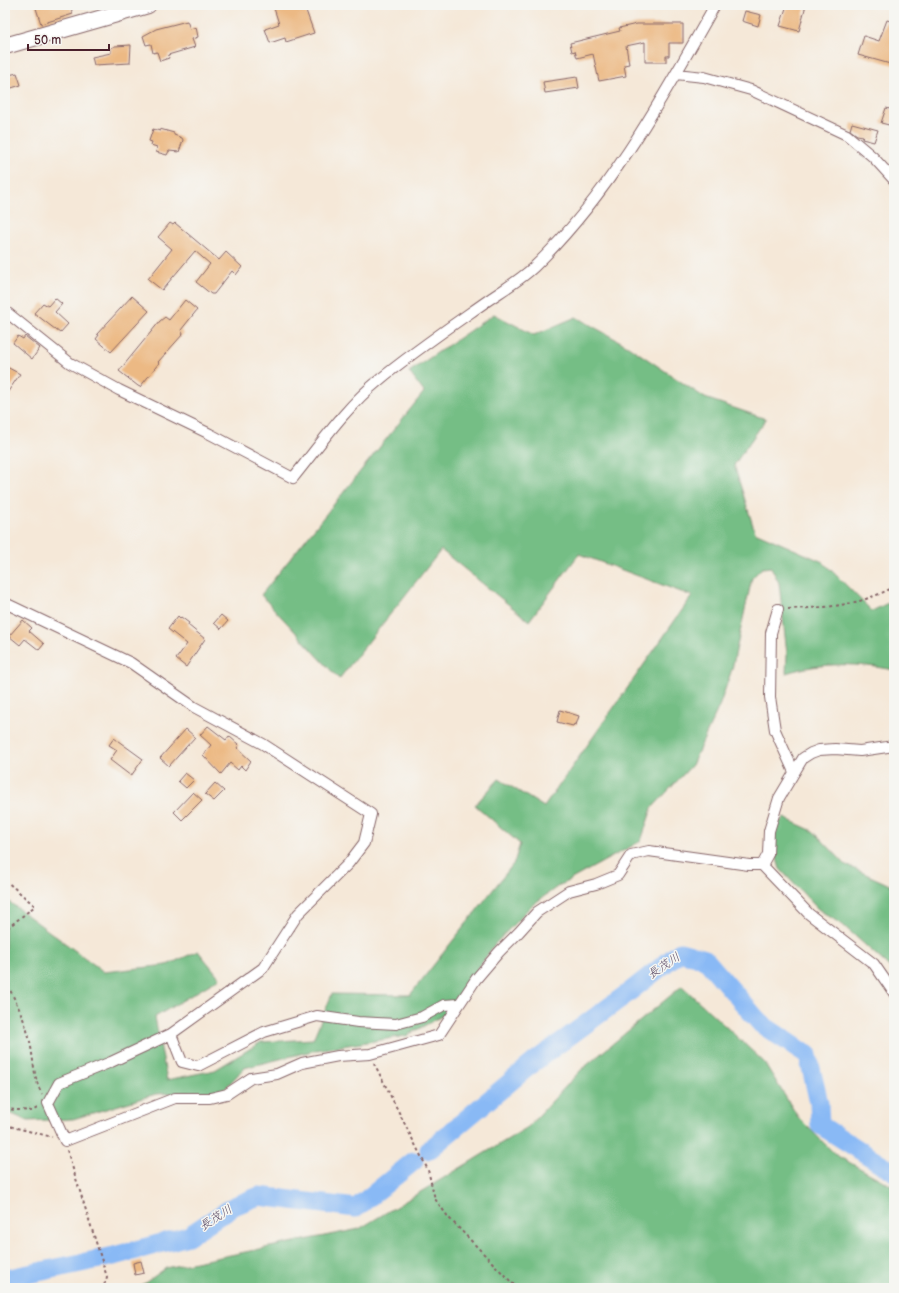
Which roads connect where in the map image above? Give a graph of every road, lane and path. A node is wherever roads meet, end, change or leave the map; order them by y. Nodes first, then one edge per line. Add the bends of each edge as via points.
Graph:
1 (148, 5) edge
2 (715, 5) edge
3 (5, 46) edge
4 (676, 74) junction
5 (894, 180) edge
6 (5, 311) edge
7 (894, 587) edge
8 (5, 603) edge
9 (778, 610) joint
10 (894, 746) edge
11 (794, 772) junction
12 (762, 865) junction
13 (5, 880) edge
14 (5, 930) edge
15 (5, 980) edge
16 (894, 993) edge
17 (459, 1004) junction
18 (171, 1034) junction
19 (370, 1054) junction
20 (48, 1103) junction
21 (5, 1109) edge
22 (5, 1124) edge
23 (65, 1141) junction
24 (103, 1288) edge
25 (517, 1288) edge

1 - 3 main road
2 - 4 street
4 - 5 street via 704,77 751,90 847,134 873,156
4 - 6 street via 610,178 533,268 377,382 293,478 70,363
7 - 9 path via 875,597 843,606
8 - 18 street via 131,663 194,707 263,744 371,814 364,843 348,864 298,914 263,968
9 - 11 street via 771,633 770,697 775,730
10 - 11 street via 860,751 819,750 803,758
11 - 12 street via 779,798 769,831 768,854
12 - 16 street via 809,914 874,964
12 - 17 street via 649,851 631,855 618,875 569,891 537,912 476,979
13 - 14 path via 35,906
15 - 20 path via 21,1011 29,1035 38,1086
17 - 18 street via 444,1005 422,1017 396,1024 317,1016 264,1032 198,1066 182,1062
17 - 19 street via 440,1035
18 - 20 street via 59,1083
19 - 23 street via 338,1056 302,1063 277,1074 251,1078 227,1094 210,1098 175,1098
19 - 25 path via 428,1170 435,1199 449,1218
20 - 21 path via 32,1111
20 - 23 street
22 - 23 path
23 - 24 path via 107,1277

